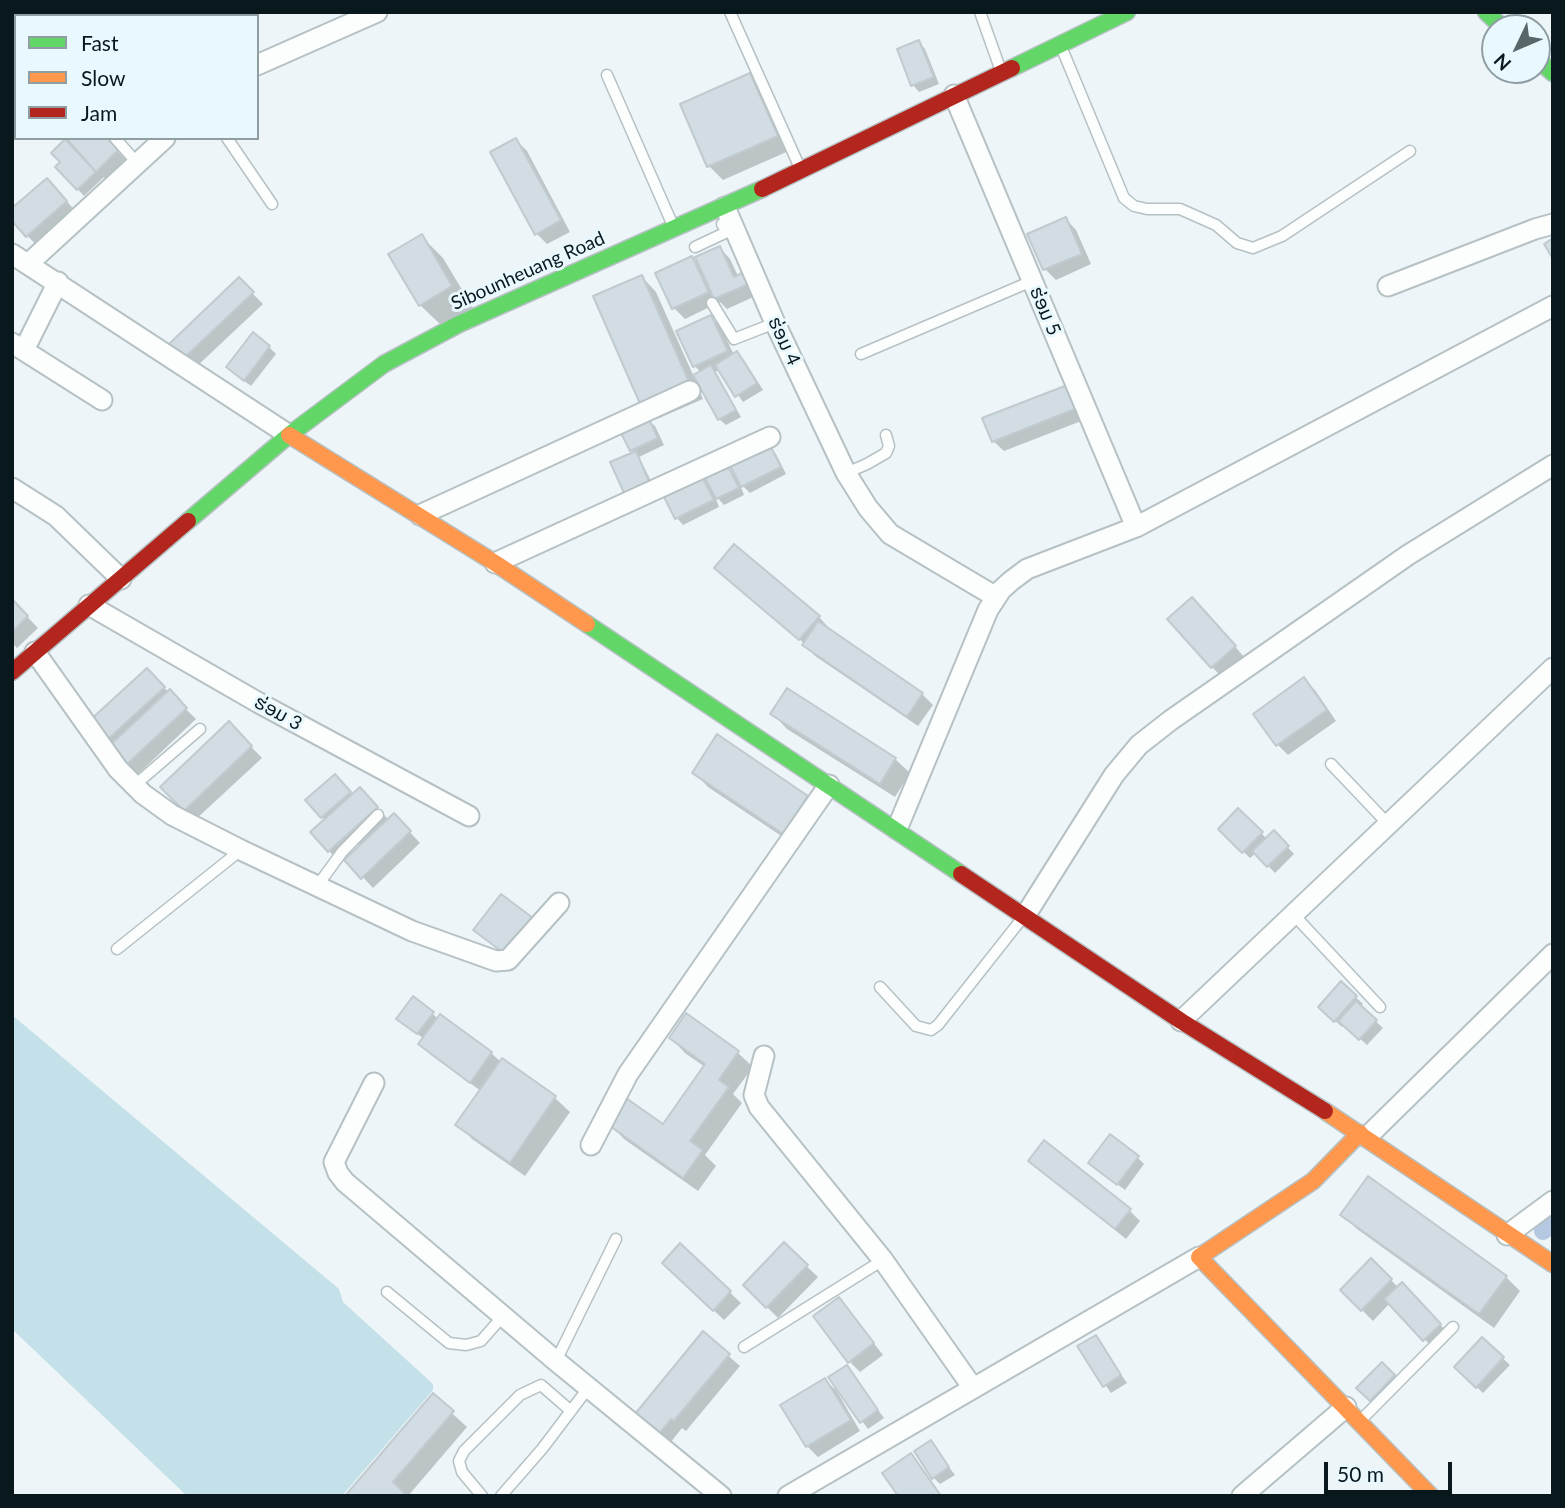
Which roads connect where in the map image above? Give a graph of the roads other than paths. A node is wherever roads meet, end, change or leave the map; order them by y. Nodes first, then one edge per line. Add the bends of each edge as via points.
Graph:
1 (377, 12) edge
2 (730, 12) edge
3 (980, 12) edge
4 (1127, 12) edge
5 (1060, 44) junction
6 (259, 64) edge
7 (1001, 72) junction
8 (607, 75) dead end
9 (954, 95) junction
10 (117, 140) edge
11 (163, 140) edge
12 (228, 140) edge
13 (1410, 151) dead end
14 (139, 164) junction
15 (801, 170) junction
16 (272, 204) dead end
17 (720, 209) junction
18 (1553, 224) edge
19 (674, 228) junction
20 (695, 247) dead end
21 (20, 259) edge
22 (1032, 281) junction
23 (58, 282) junction
24 (1388, 286) dead end
25 (712, 303) dead end
26 (1553, 306) edge
27 (775, 323) junction
28 (18, 347) edge
29 (861, 354) dead end
30 (690, 391) dead end
31 (102, 400) dead end
32 (289, 435) junction
33 (886, 435) dead end
34 (770, 437) dead end
35 (1553, 465) edge
36 (846, 473) junction
37 (12, 488) edge
38 (420, 515) junction
39 (1136, 527) junction
40 (495, 563) junction
41 (121, 579) junction
42 (996, 597) junction
43 (89, 605) junction
44 (35, 652) junction
45 (1553, 668) edge
46 (12, 672) edge
47 (200, 729) dead end
48 (1331, 764) dead end
49 (829, 785) junction
50 (135, 786) junction
51 (378, 815) dead end
52 (469, 816) dead end
53 (1388, 824) junction
54 (897, 829) junction
55 (241, 850) junction
56 (318, 885) junction
57 (559, 903) dead end
58 (1293, 914) junction
59 (1025, 916) junction
60 (117, 949) dead end
61 (1553, 954) edge
62 (880, 987) dead end
63 (1380, 1007) dead end
64 (1181, 1021) junction
65 (764, 1056) dead end
66 (374, 1083) dead end
67 (1363, 1135) junction
68 (591, 1145) dead end
69 (1553, 1201) edge
70 (1507, 1235) junction
71 (616, 1239) dead end
72 (1199, 1257) junction
73 (883, 1260) junction
74 (1553, 1264) edge
75 (387, 1292) dead end
76 (503, 1316) junction
77 (1453, 1326) dead end
78 (744, 1347) dead end
79 (556, 1361) junction
80 (589, 1387) junction
81 (973, 1388) junction
82 (1346, 1407) junction
83 (571, 1411) junction
84 (1360, 1422) junction
85 (482, 1496) edge
86 (501, 1496) edge
87 (721, 1496) edge
88 (788, 1496) edge
89 (1242, 1496) edge
90 (1431, 1496) edge

1 - 6 street
2 - 15 lane
3 - 7 lane
4 - 5 street, Sibounheuang Road
5 - 7 street, Sibounheuang Road
5 - 13 lane via 1124,198 1147,209 1180,209 1253,248 1282,236
7 - 9 street, Sibounheuang Road
8 - 19 lane
9 - 15 street, Sibounheuang Road
9 - 22 street, ຮ່ອມ 5
10 - 14 lane
11 - 14 street
12 - 16 lane
14 - 21 street
15 - 17 street, Sibounheuang Road
17 - 19 street, Sibounheuang Road
17 - 20 lane via 727,232
17 - 27 street, ຮ່ອມ 4
18 - 24 street
19 - 32 street, Sibounheuang Road via 459,324 384,364
21 - 23 street
22 - 29 lane
22 - 39 street, ຮ່ອມ 5
23 - 28 street
23 - 32 street
25 - 27 lane via 734,339
26 - 39 street
27 - 36 street, ຮ່ອມ 4
28 - 31 street
30 - 38 street
32 - 38 street
32 - 41 street, Sibounheuang Road
33 - 36 lane via 890,446 886,453
34 - 40 street
35 - 59 street via 1408,555 1139,745 1114,775
36 - 42 street, ຮ່ອມ 4 via 890,534
37 - 41 street via 56,516
38 - 40 street
39 - 42 street via 1027,569
40 - 49 street
41 - 43 street, Sibounheuang Road
42 - 54 street
43 - 44 street, Sibounheuang Road
43 - 52 street, ຮ່ອມ 3
44 - 46 street, Sibounheuang Road
44 - 50 street
45 - 53 street
47 - 50 lane
48 - 53 lane
49 - 54 street
49 - 68 street via 628,1074
50 - 55 street via 172,815
51 - 56 lane
53 - 58 street
54 - 59 street
55 - 56 street
55 - 60 lane
56 - 57 street via 412,931 496,961 508,960
58 - 63 lane
58 - 64 street
59 - 62 lane via 930,1030 916,1026
59 - 64 street
61 - 67 street
64 - 67 street
65 - 73 street via 754,1094 759,1107
66 - 76 street via 334,1163 338,1173
67 - 70 street
67 - 72 street via 1298,1192
69 - 70 street
70 - 74 street
71 - 79 lane
72 - 81 street
72 - 82 street
73 - 78 lane
73 - 81 street
75 - 76 lane via 449,1343 481,1341
76 - 79 street
77 - 84 lane
79 - 80 street
80 - 83 lane
80 - 87 street
81 - 88 street
82 - 84 street
82 - 89 street
83 - 85 lane via 541,1385 520,1395 459,1461 462,1472
83 - 86 lane
84 - 90 street

